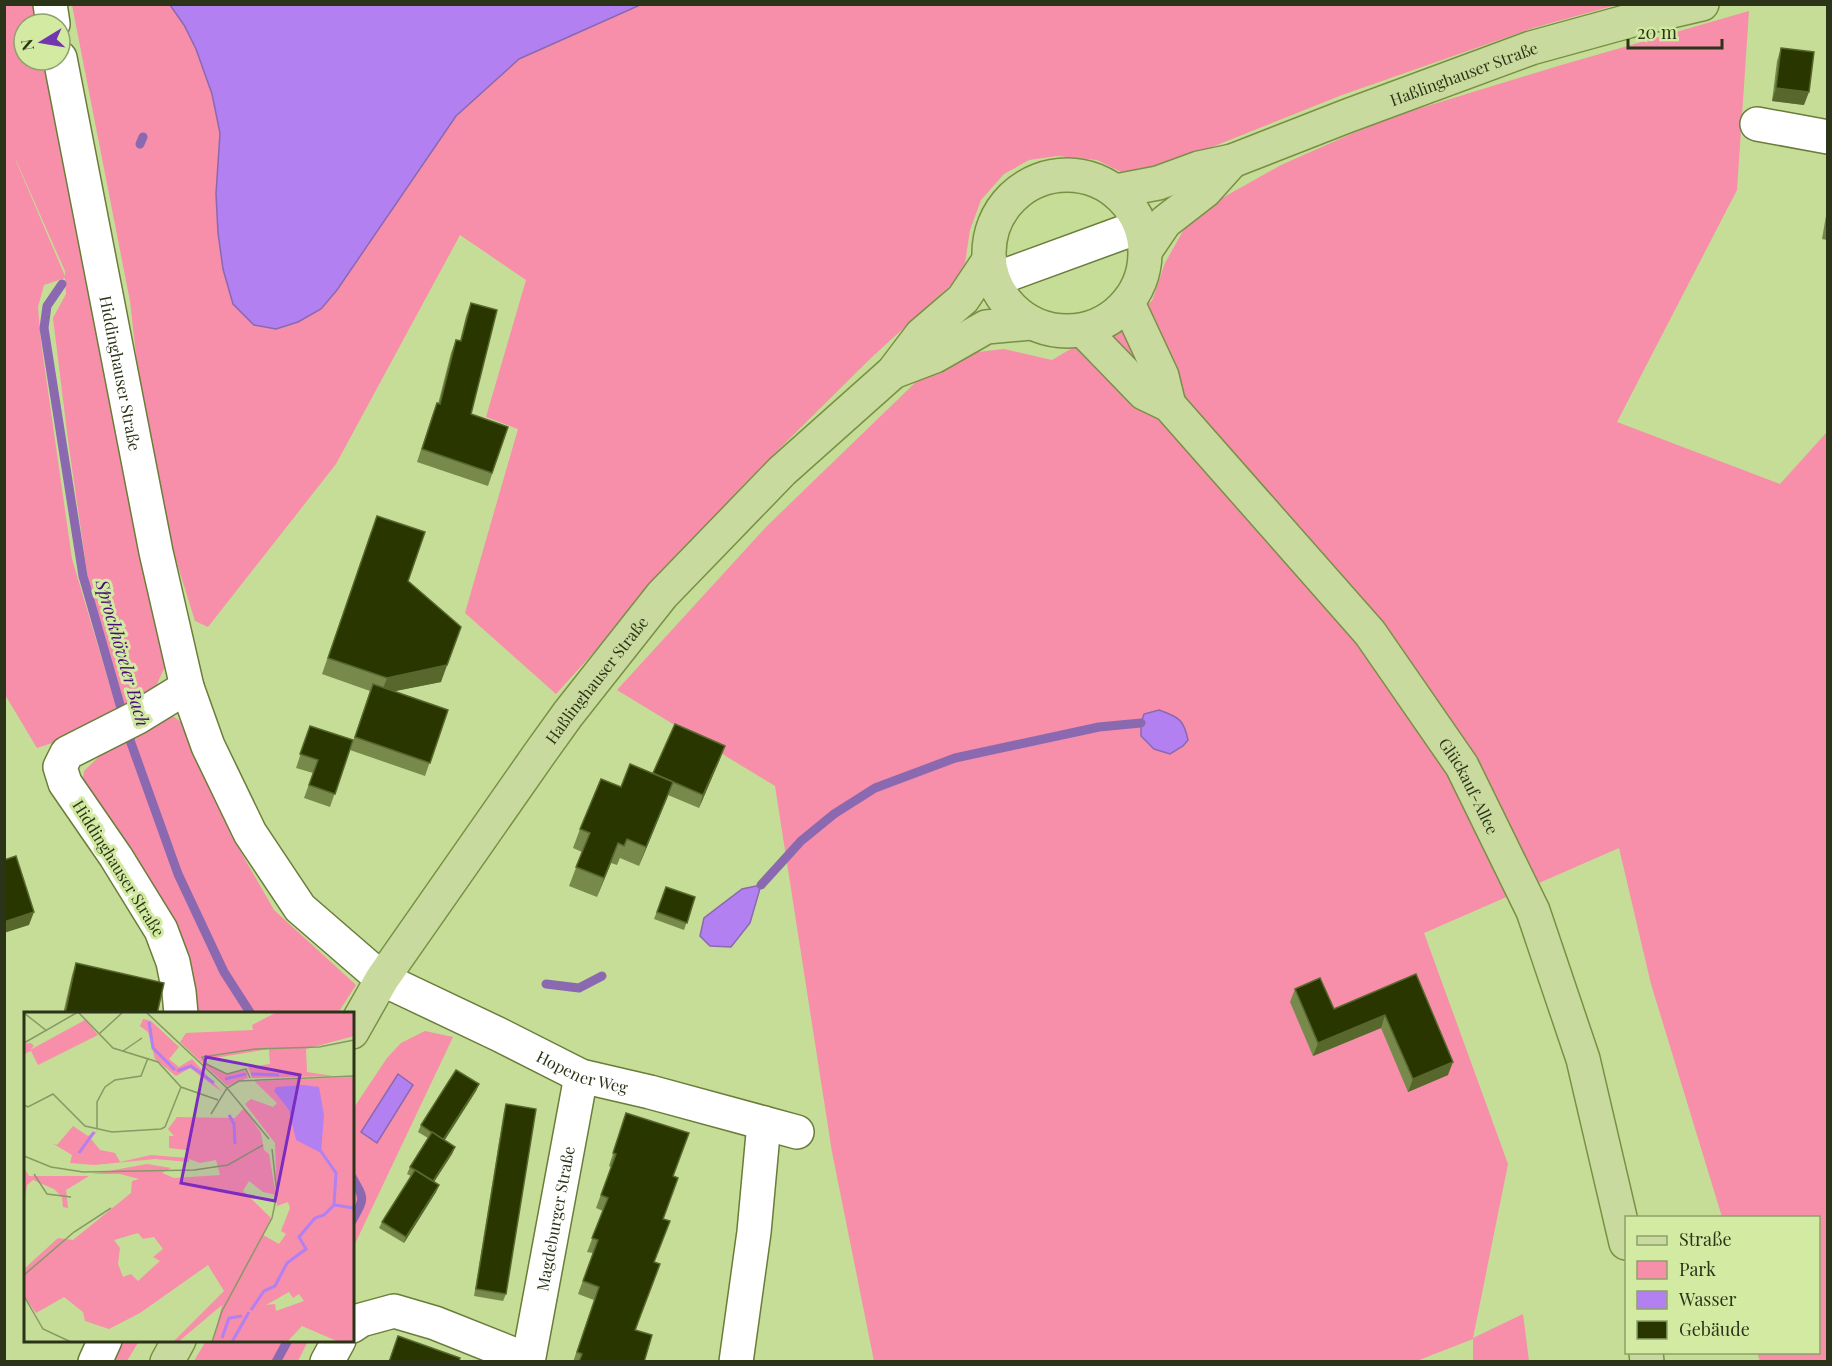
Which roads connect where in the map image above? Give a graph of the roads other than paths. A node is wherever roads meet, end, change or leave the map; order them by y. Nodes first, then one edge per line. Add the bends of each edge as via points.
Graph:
1 (1702, 4) edge
2 (63, 72) edge
3 (1757, 124) dead end
4 (1827, 137) edge
5 (1232, 160) junction
6 (1116, 191) junction
7 (1143, 238) junction
8 (991, 270) junction
9 (1128, 303) junction
10 (1030, 323) junction
11 (1083, 330) junction
12 (893, 372) junction
13 (1169, 405) junction
14 (187, 687) junction
15 (382, 979) junction
16 (182, 1012) edge
17 (354, 1028) edge
18 (581, 1076) junction
19 (764, 1122) junction
20 (797, 1131) dead end
21 (1625, 1239) edge
22 (354, 1325) edge
23 (105, 1342) edge
24 (178, 1342) edge
25 (338, 1342) edge
26 (528, 1361) edge
27 (95, 1362) edge
28 (167, 1362) edge
29 (327, 1362) edge
30 (736, 1362) edge

1 - 5 main road, Haßlinghauser Straße via 1531,48
2 - 14 street, Hiddinghauser Straße via 156,552
3 - 4 street
5 - 6 main road, Haßlinghauser Straße via 1158,183
5 - 7 main road, Haßlinghauser Straße via 1204,191
6 - 7 main road via 1135,213
6 - 8 main road via 1083,176 1056,176 1030,184 1015,194 999,216 989,242
7 - 8 street
7 - 9 main road via 1144,270
8 - 10 main road via 1008,305
8 - 12 main road, Haßlinghauser Straße via 921,335
9 - 11 main road via 1108,321
9 - 13 main road, Glückauf-Allee via 1162,376
10 - 11 main road via 1065,332
10 - 12 main road, Haßlinghauser Straße via 986,327 935,356
11 - 13 main road, Glückauf-Allee via 1144,393
12 - 15 main road, Haßlinghauser Straße via 782,471 662,596 568,714
13 - 21 main road, Glückauf-Allee via 1370,633 1462,766 1533,911 1583,1059
14 - 15 street, Hiddinghauser Straße via 208,746 250,833 293,899
14 - 16 street, Hiddinghauser Straße via 67,753 60,766 65,783 161,930 173,962
15 - 17 main road, Haßlinghauser Straße
15 - 18 street, Hopener Weg
18 - 19 street, Hopener Weg
18 - 26 street, Magdeburger Straße
19 - 20 street, Hopener Weg
19 - 30 street
22 - 26 street via 394,1311 435,1323
23 - 27 street
24 - 28 main road
25 - 29 street

